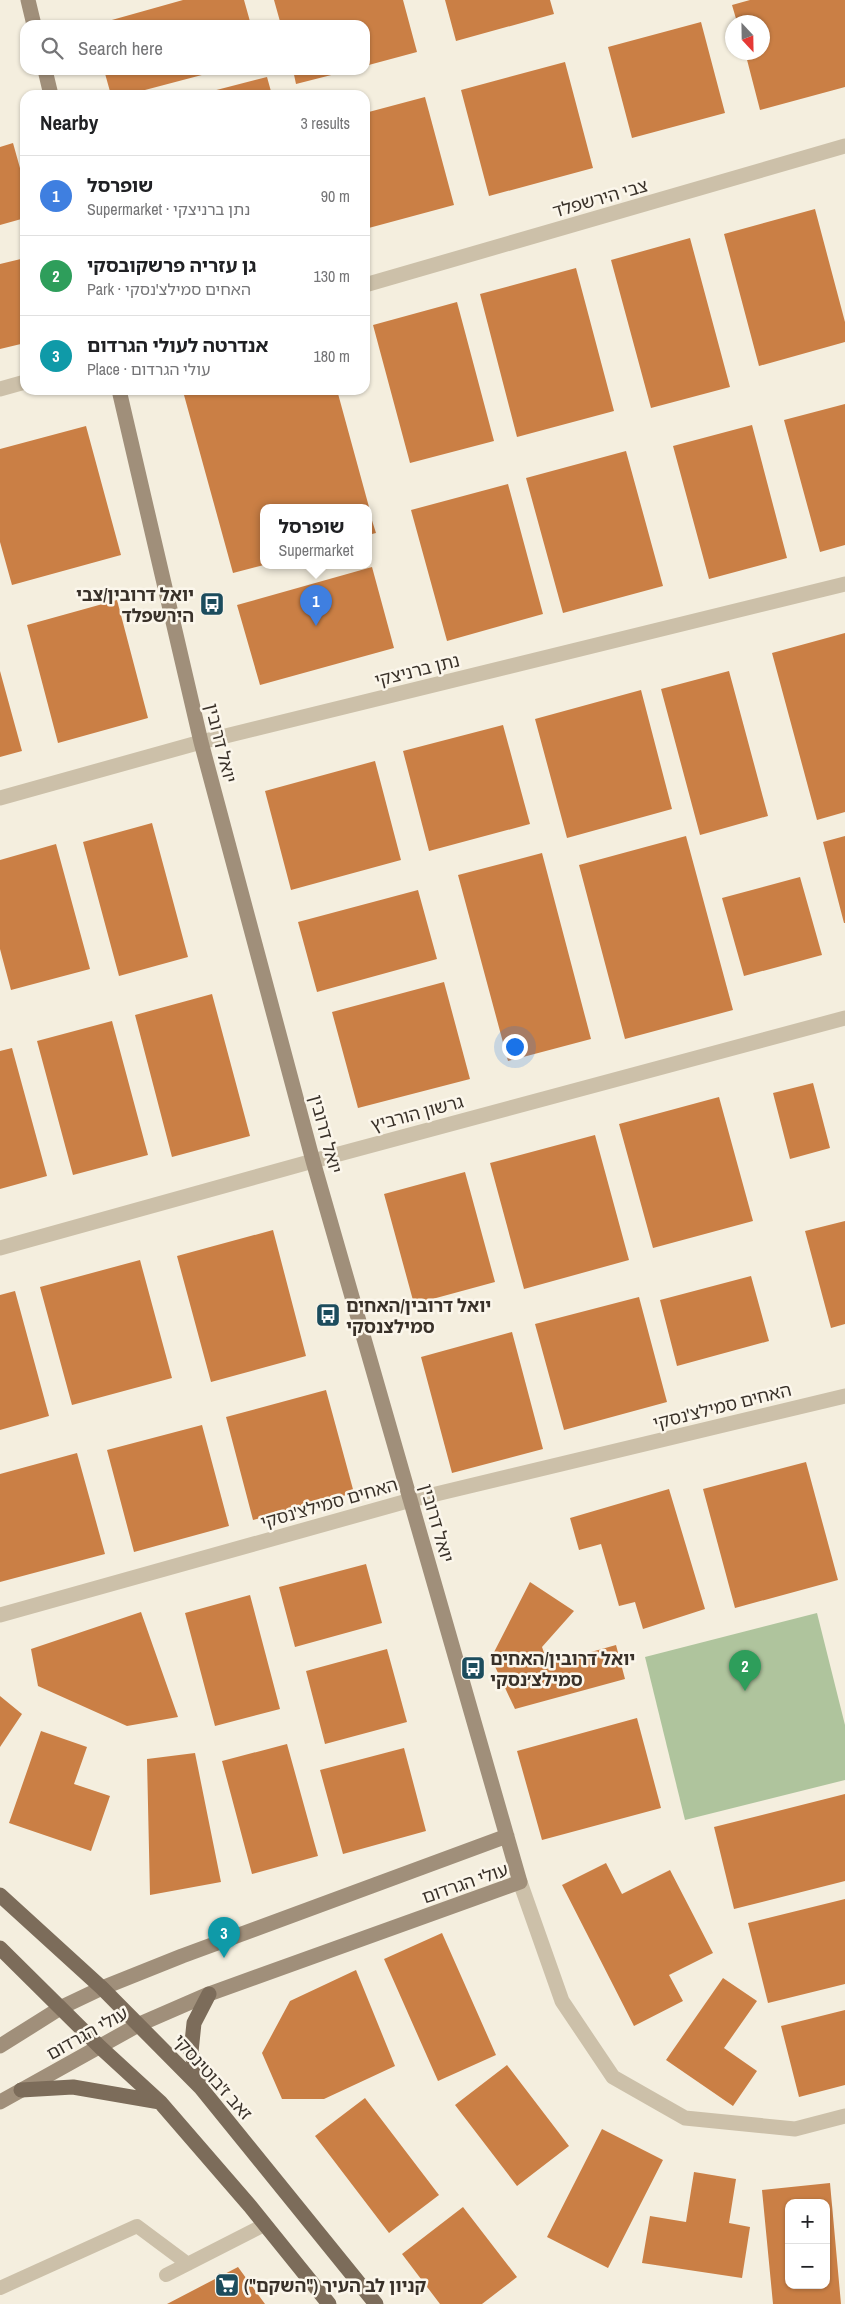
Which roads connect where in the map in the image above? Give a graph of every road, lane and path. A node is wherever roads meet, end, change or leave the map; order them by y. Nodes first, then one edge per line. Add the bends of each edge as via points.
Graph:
1 (28, 0) edge
2 (33, 20) edge
3 (46, 75) edge
4 (49, 90) edge
5 (845, 146) edge
6 (370, 284) edge
7 (20, 383) edge
8 (0, 388) edge
9 (120, 395) edge
10 (845, 584) edge
11 (201, 742) junction
12 (0, 798) edge
13 (845, 1018) edge
14 (313, 1160) junction
15 (0, 1248) edge
16 (845, 1396) edge
17 (411, 1500) junction
18 (0, 1615) edge
19 (507, 1836) junction
20 (520, 1882) junction
21 (0, 1895) edge
22 (0, 1948) edge
23 (102, 1988) junction
24 (208, 1994) junction
25 (62, 2007) junction
26 (140, 2024) junction
27 (0, 2046) edge
28 (100, 2047) junction
29 (201, 2088) junction
30 (21, 2090) junction
31 (0, 2102) edge
32 (160, 2102) junction
33 (845, 2116) edge
34 (264, 2225) junction
35 (188, 2264) junction
36 (166, 2275) dead end
37 (0, 2288) edge
38 (329, 2304) edge
39 (376, 2304) edge

1 - 2 street
3 - 4 street
5 - 6 street, צבי הירשפלד
7 - 8 street
9 - 11 street, יואל דרובין
10 - 11 street, נתן ברניצקי
11 - 12 street, נתן ברניצקי
11 - 14 street, יואל דרובין
13 - 14 street, גרשון הורביץ
14 - 15 street, גרשון הורביץ
14 - 17 street, יואל דרובין
16 - 17 street, האחים סמילצ'נסקי
17 - 18 street, האחים סמילצ'נסקי
17 - 19 street, יואל דרובין
19 - 20 street, יואל דרובין
19 - 23 street, עולי הגרדום
20 - 24 street, עולי הגרדום
20 - 33 street, עולי הגרדום via 562,2001 613,2077 685,2118 795,2129
21 - 23 main road, זאב ז'בוטינסקי
22 - 25 main road
23 - 25 street, עולי הגרדום
23 - 26 main road, זאב ז'בוטינסקי
24 - 26 street, עולי הגרדום
24 - 29 main road via 194,2023 191,2052
25 - 27 street, עולי הגרדום
25 - 28 main road
26 - 28 street, עולי הגרדום
26 - 29 main road, זאב ז'בוטינסקי
28 - 30 street, עולי הגרדום
28 - 32 main road
29 - 39 main road, זאב ז'בוטינסקי
30 - 31 street, עולי הגרדום
30 - 32 main road via 73,2087
32 - 34 main road
34 - 35 lane
34 - 38 main road
35 - 36 lane
35 - 37 lane via 137,2226

